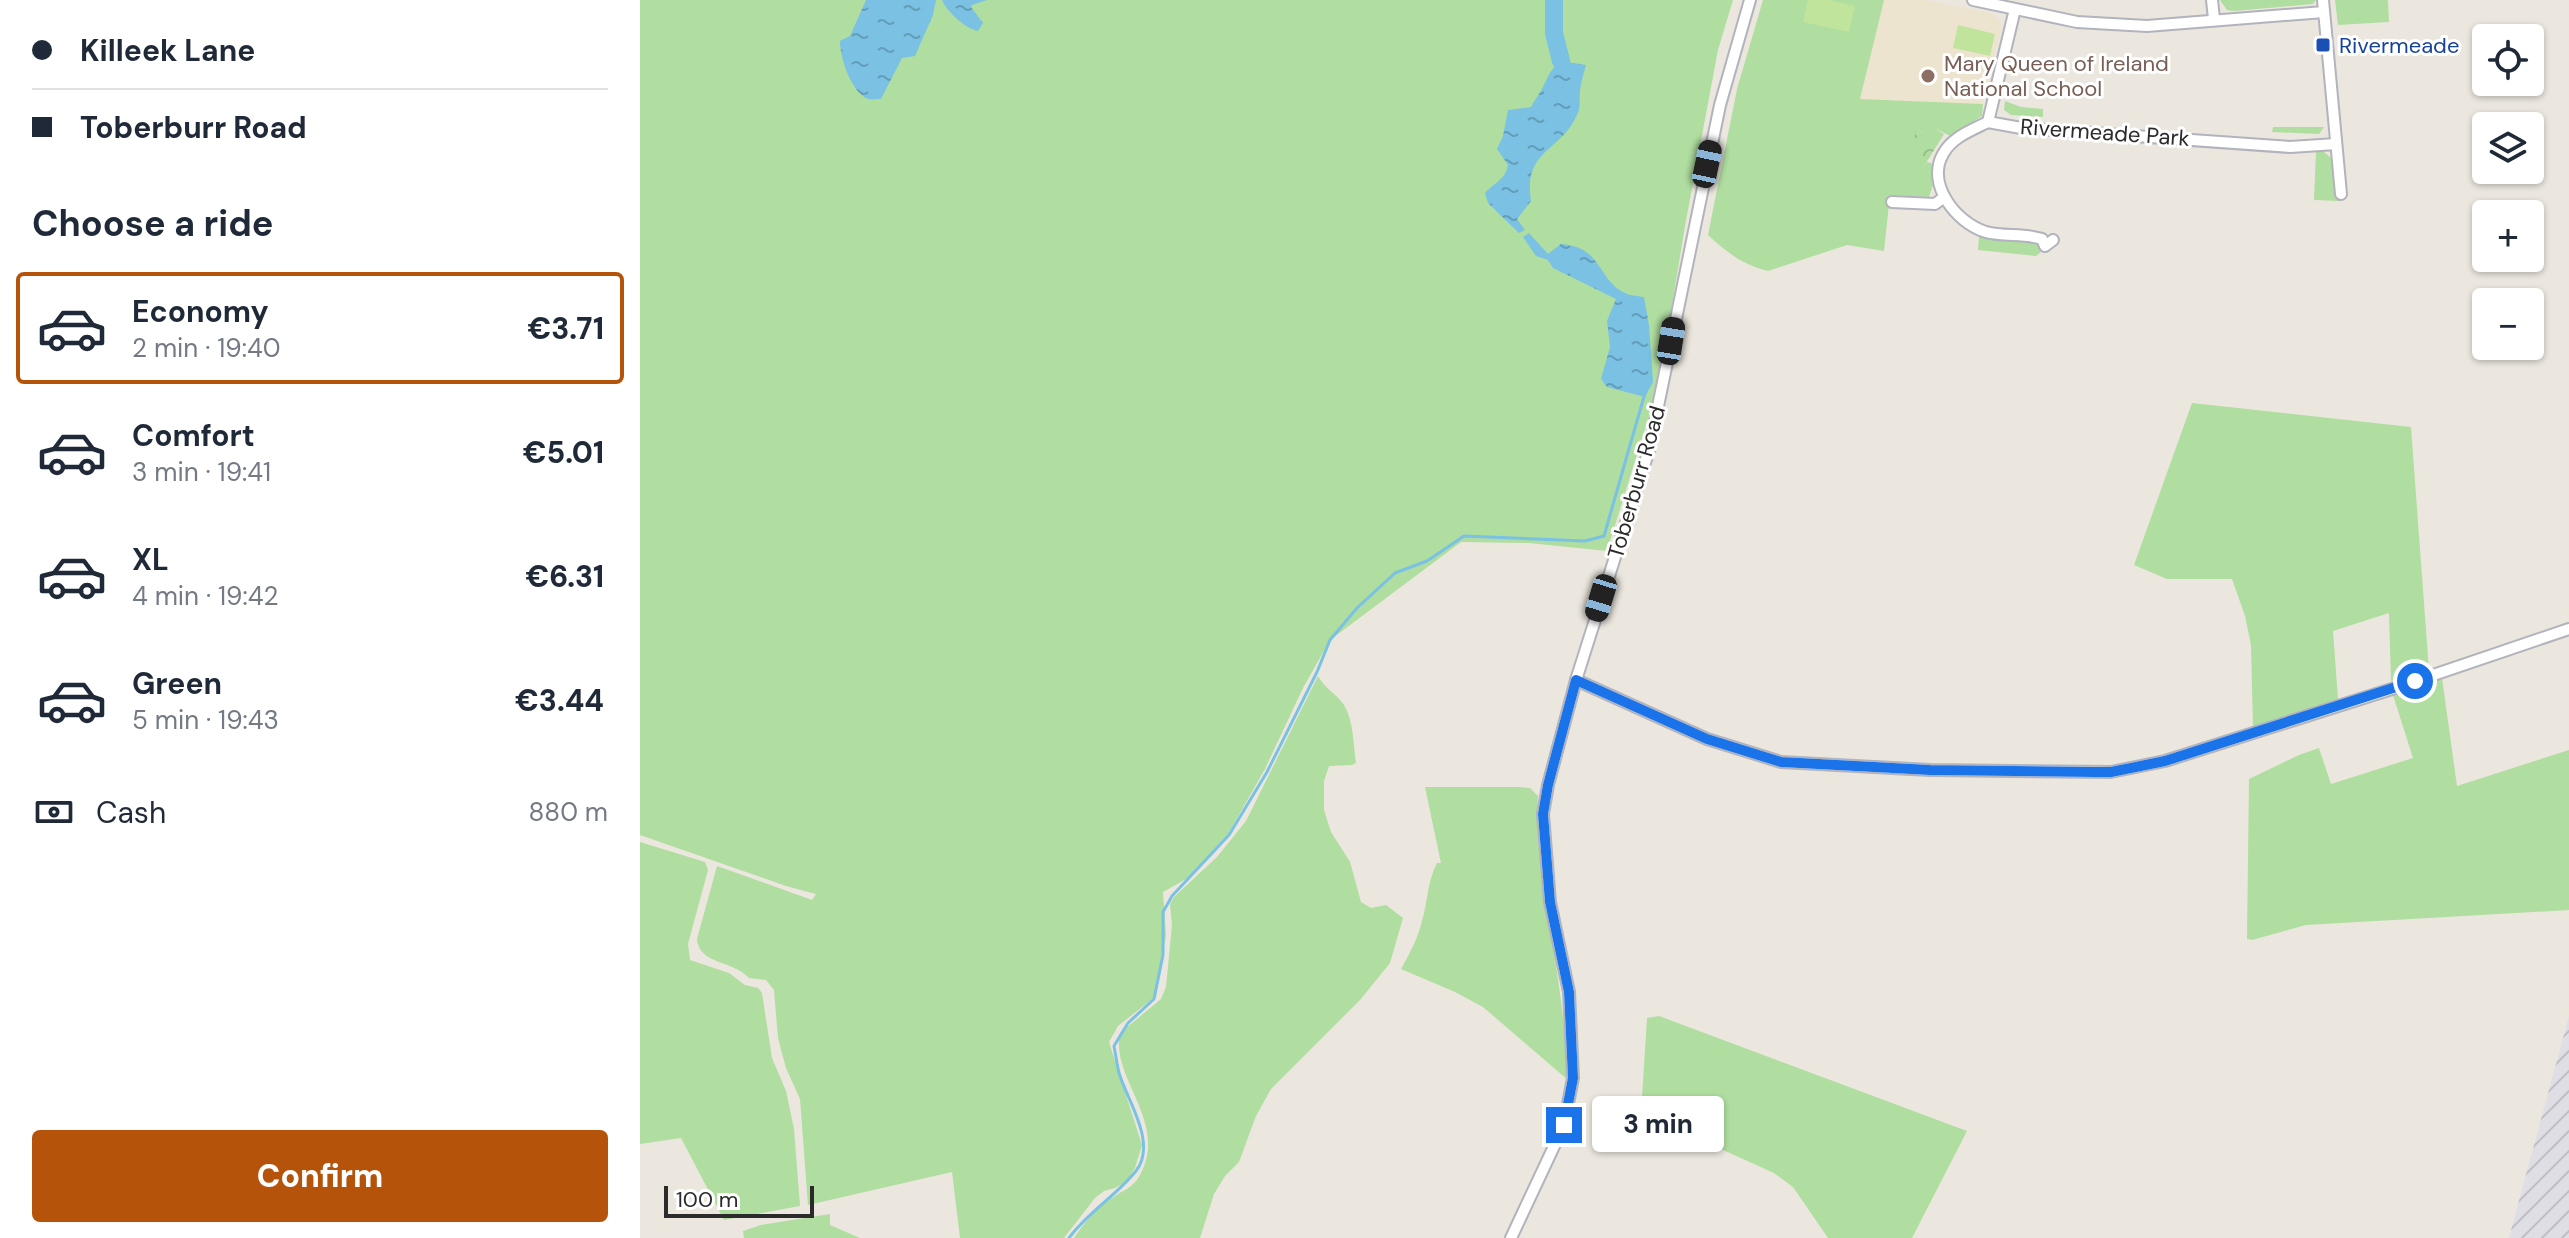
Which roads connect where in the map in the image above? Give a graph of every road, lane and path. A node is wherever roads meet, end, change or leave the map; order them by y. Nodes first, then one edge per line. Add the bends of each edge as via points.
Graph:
1 (1750, 0) edge
2 (1973, 0) edge
3 (2212, 0) edge
4 (2324, 6) edge
5 (2015, 9) junction
6 (2214, 19) junction
7 (1988, 122) junction
8 (2336, 144) junction
9 (1904, 191) dead end
10 (2341, 194) dead end
11 (1943, 198) junction
12 (2053, 240) dead end
13 (2569, 629) edge
14 (1576, 680) junction
15 (1511, 1238) edge

1 - 14 street, Toberburr Road via 1720,105 1649,450
2 - 5 street
3 - 6 street
4 - 6 street
4 - 8 street
5 - 6 street via 2077,22 2147,26
5 - 7 street, Rivermeade Park
7 - 8 street, Rivermeade Park via 2290,147
7 - 11 street via 1953,141 1943,153 1938,177
8 - 10 street
9 - 11 street via 1897,203 1935,204
11 - 12 street via 1986,232 2033,236 2045,246
13 - 14 street via 2165,761 2111,772 1781,762 1707,739
14 - 15 street, Toberburr Road via 1543,814 1550,902 1569,992 1573,1078 1564,1125

